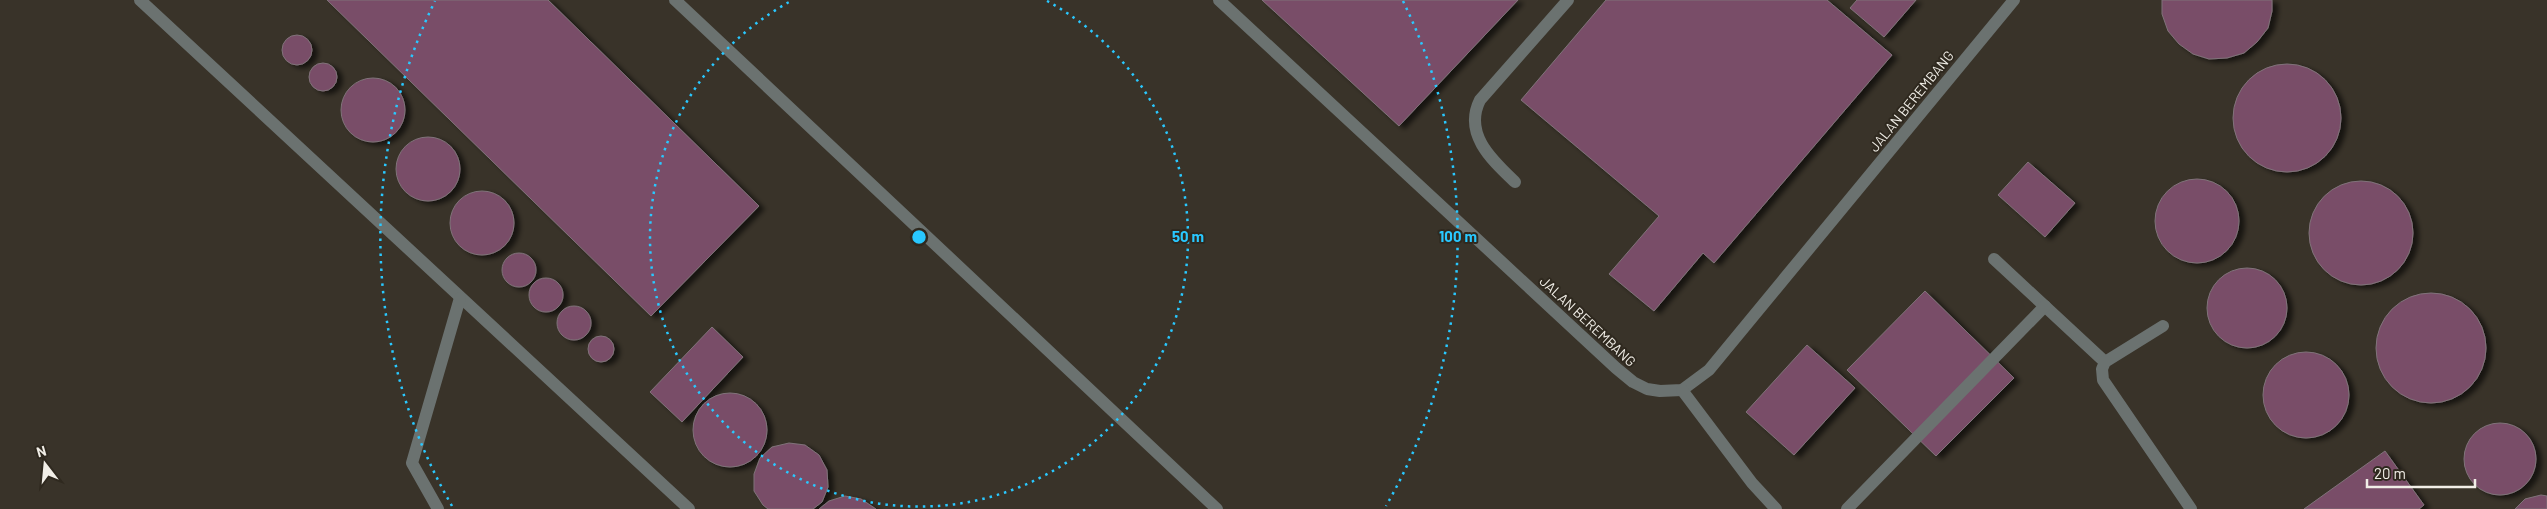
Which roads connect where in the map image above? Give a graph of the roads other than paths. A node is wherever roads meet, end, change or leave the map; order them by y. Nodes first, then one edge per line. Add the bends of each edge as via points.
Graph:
1 (140, 0) edge
2 (1219, 0) edge
3 (1568, 0) edge
4 (2014, 0) edge
5 (679, 1) edge
6 (1515, 182) dead end
7 (1994, 259) dead end
8 (460, 298) junction
9 (2045, 306) junction
10 (2163, 326) dead end
11 (2105, 362) junction
12 (1682, 390) junction
13 (438, 509) edge
14 (690, 509) edge
15 (1217, 509) edge
16 (1776, 509) edge
17 (1848, 509) edge
18 (2191, 509) edge

1 - 8 lane
2 - 12 lane, JALAN BEREMBANG via 1616,368 1647,389
3 - 6 lane via 1480,100 1476,109 1478,140
4 - 12 lane, JALAN BEREMBANG via 1710,370
5 - 15 lane
7 - 9 lane
8 - 13 lane via 412,463
8 - 14 lane
9 - 11 lane
9 - 17 lane
10 - 11 lane
11 - 18 lane via 2103,380
12 - 16 lane via 1752,483

